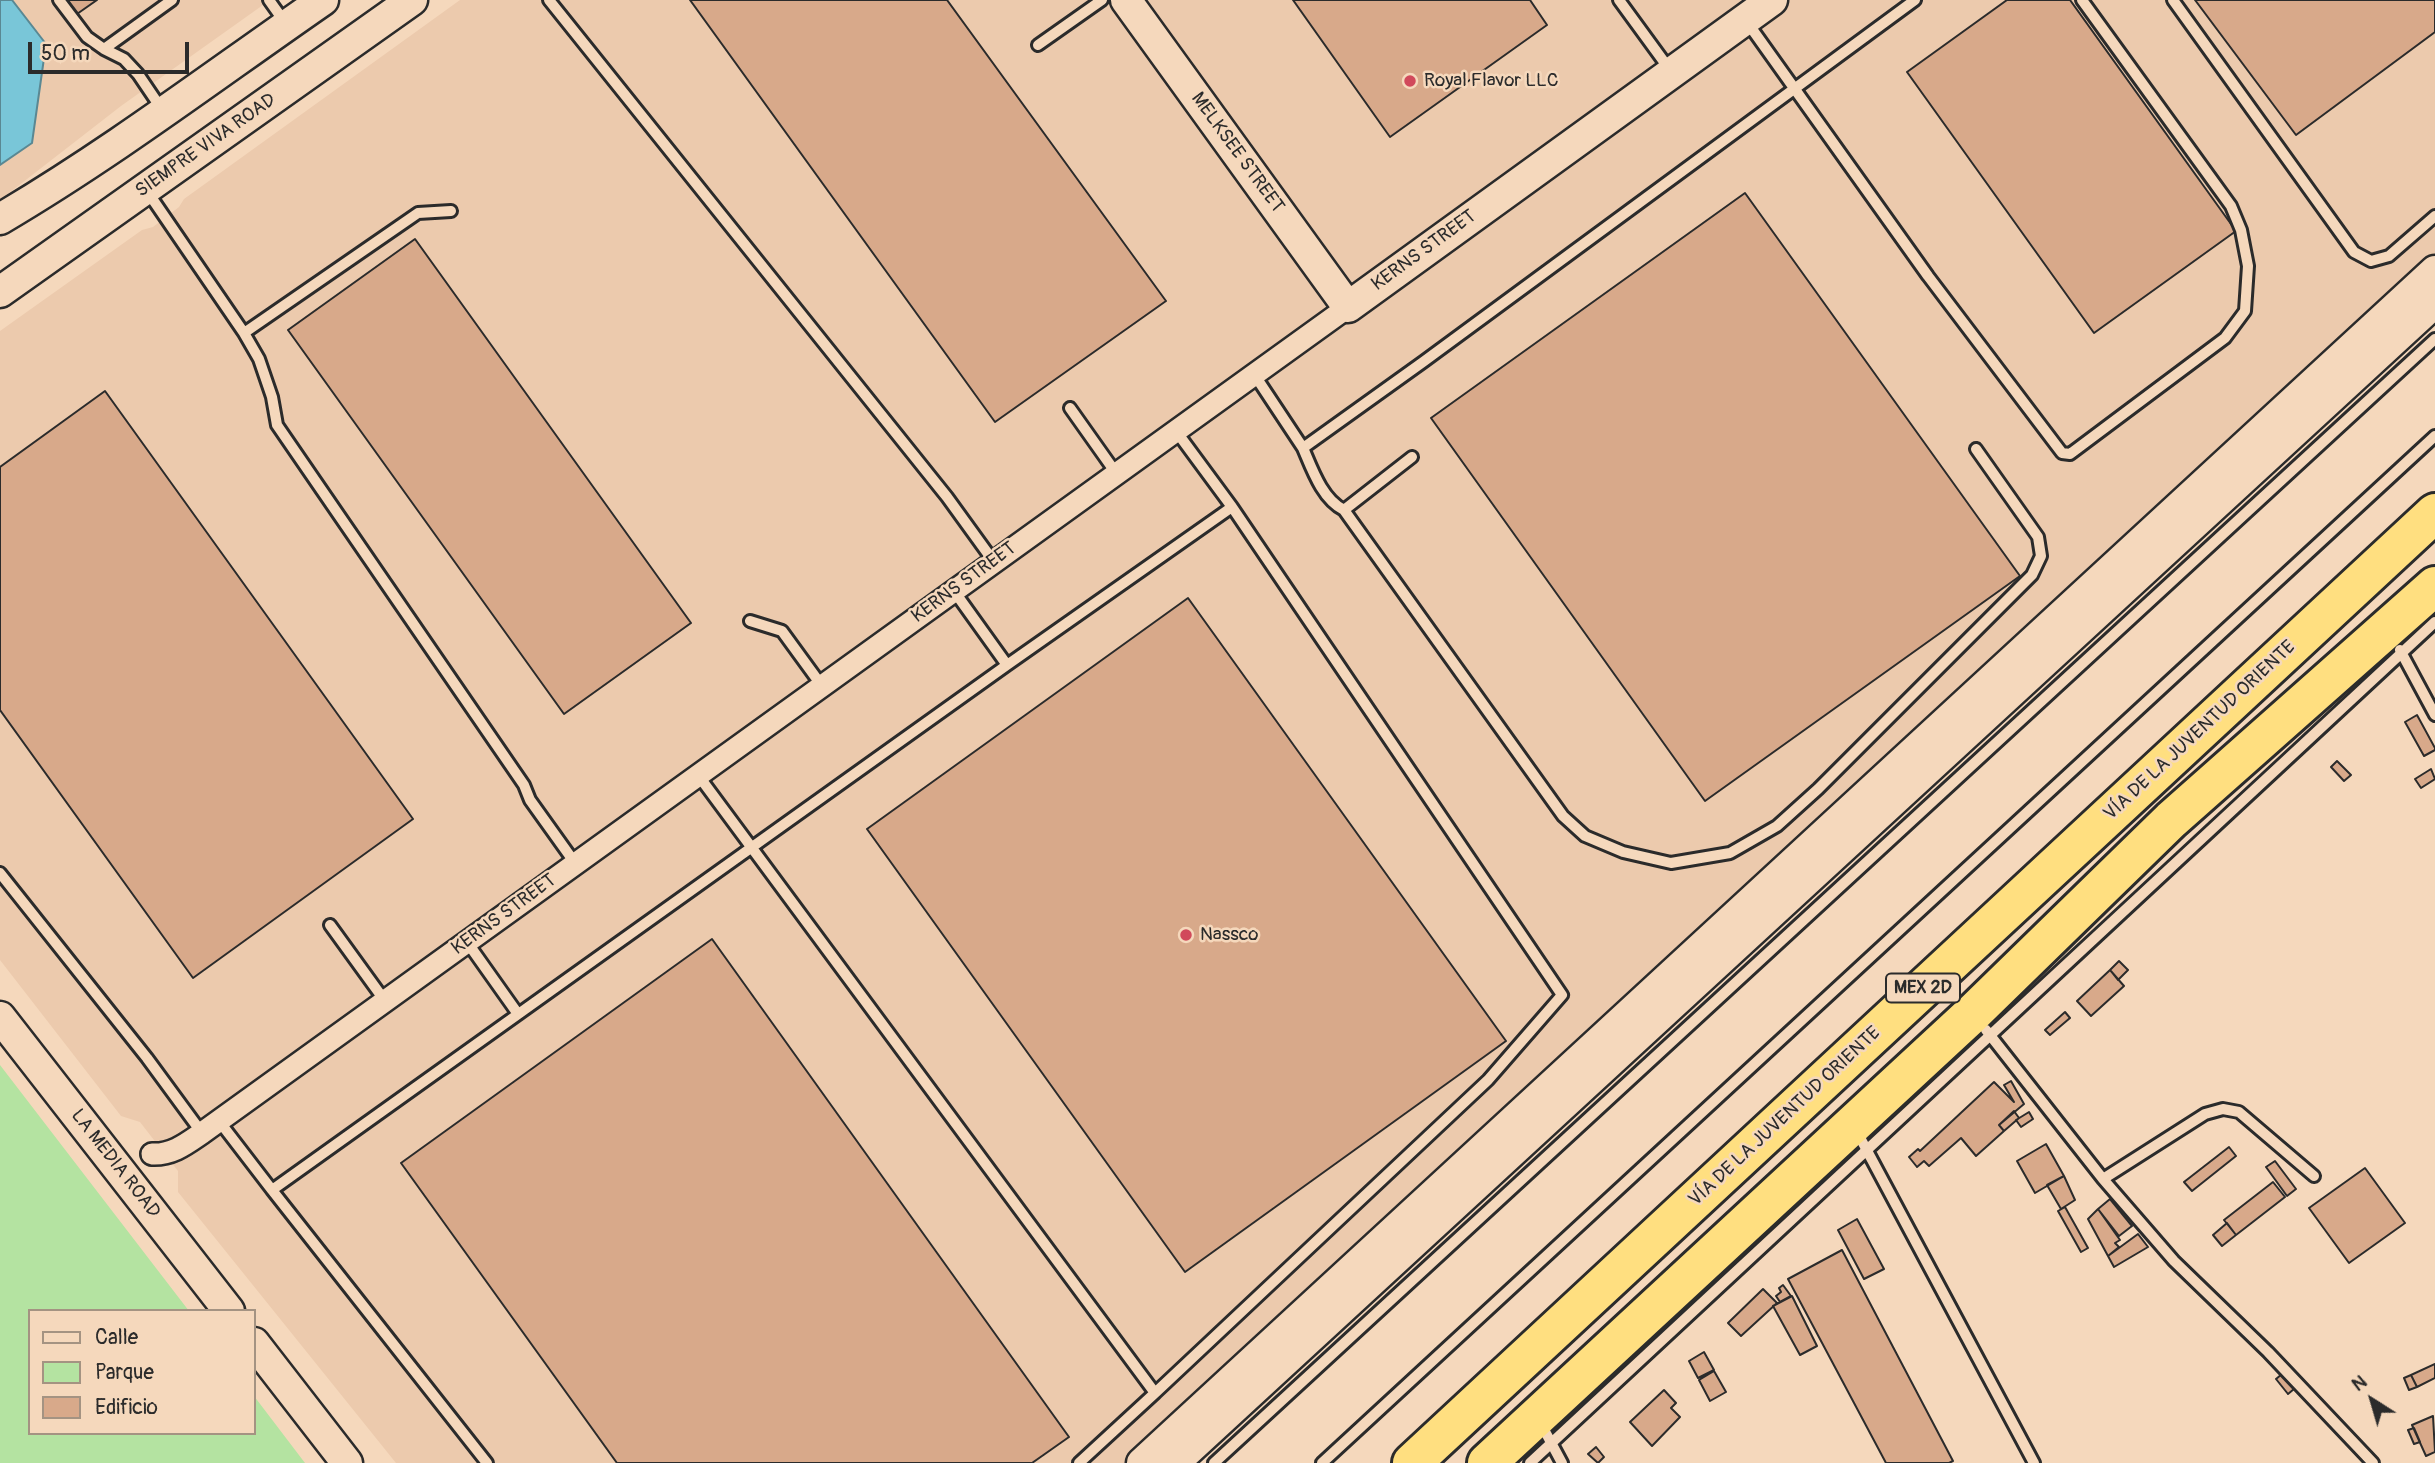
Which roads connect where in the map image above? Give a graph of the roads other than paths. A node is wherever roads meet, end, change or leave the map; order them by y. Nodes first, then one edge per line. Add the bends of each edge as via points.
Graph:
1 (59, 0) edge
2 (172, 0) edge
3 (269, 0) edge
4 (412, 0) edge
5 (549, 0) edge
6 (1102, 0) edge
7 (1126, 0) edge
8 (1619, 0) edge
9 (1772, 0) edge
10 (1915, 0) edge
11 (2082, 0) edge
12 (2173, 0) edge
13 (319, 1) edge
14 (1746, 19) junction
15 (288, 26) junction
16 (1038, 46) dead end
17 (104, 49) junction
18 (1672, 73) junction
19 (1796, 89) junction
20 (163, 113) junction
21 (146, 189) junction
22 (451, 211) dead end
23 (2435, 216) edge
24 (0, 219) edge
25 (2435, 271) edge
26 (0, 292) edge
27 (2435, 302) edge
28 (1348, 307) junction
29 (244, 333) junction
30 (2435, 339) edge
31 (1254, 374) junction
32 (1070, 408) dead end
33 (1176, 431) junction
34 (2435, 436) edge
35 (1303, 448) junction
36 (1976, 449) dead end
37 (1412, 457) dead end
38 (1116, 473) junction
39 (1232, 507) junction
40 (1344, 510) junction
41 (2435, 513) edge
42 (994, 562) junction
43 (2435, 586) edge
44 (954, 591) junction
45 (750, 621) dead end
46 (2435, 622) edge
47 (2395, 641) junction
48 (2289, 648) junction
49 (1007, 665) junction
50 (2326, 685) junction
51 (822, 686) junction
52 (2435, 715) edge
53 (698, 775) junction
54 (2139, 788) junction
55 (2171, 820) junction
56 (751, 848) junction
57 (575, 863) junction
58 (0, 873) edge
59 (330, 925) dead end
60 (467, 942) junction
61 (385, 1001) junction
62 (518, 1014) junction
63 (0, 1017) edge
64 (1982, 1024) junction
65 (211, 1127) junction
66 (1860, 1137) junction
67 (152, 1154) dead end
68 (2314, 1176) dead end
69 (2103, 1178) junction
70 (272, 1190) junction
71 (227, 1309) edge
72 (256, 1346) edge
73 (1155, 1393) junction
74 (1544, 1430) junction
75 (347, 1463) edge
76 (487, 1463) edge
77 (1079, 1463) edge
78 (1142, 1463) edge
79 (1174, 1463) edge
80 (1214, 1463) edge
81 (1322, 1463) edge
82 (1412, 1463) edge
83 (1487, 1463) edge
84 (1530, 1463) edge
85 (1562, 1463) edge
86 (2034, 1463) edge
87 (2373, 1463) edge

1 - 17 lane via 86,37
2 - 17 lane
3 - 15 lane
4 - 21 main road, SIEMPRE VIVA ROAD
5 - 42 lane via 947,497
6 - 16 lane
7 - 28 main road, MELKSEE STREET
8 - 18 lane
9 - 14 main road, KERNS STREET
10 - 19 lane
11 - 19 lane via 2231,206 2248,266 2245,311 2225,338 2070,454 2062,453 1928,276
12 - 23 lane via 2354,252 2371,261 2389,256
13 - 15 main road
14 - 18 main road, KERNS STREET
14 - 19 lane
15 - 20 main road
17 - 20 lane via 124,59 138,74
18 - 28 main road, KERNS STREET
19 - 35 lane
20 - 24 main road
21 - 26 main road, SIEMPRE VIVA ROAD
21 - 29 lane
22 - 29 lane via 418,213
25 - 78 main road
27 - 79 main road
28 - 31 street, KERNS STREET
29 - 57 lane via 272,397 277,425
30 - 80 lane
31 - 33 street, KERNS STREET
31 - 35 lane
32 - 38 lane
33 - 38 street, KERNS STREET
33 - 39 lane
34 - 81 lane
35 - 40 lane via 1334,505
36 - 40 lane via 2038,537 2041,556 2032,575 1777,826 1730,853 1671,863 1623,852 1585,836 1563,816
37 - 40 lane
38 - 42 street, KERNS STREET
39 - 49 lane
39 - 73 lane via 1562,995 1488,1080
41 - 48 highway, VÍA DE LA JUVENTUD ORIENTE / MEX 2D
42 - 44 street, KERNS STREET
43 - 47 highway, MEX 2D
44 - 49 lane
44 - 51 street, KERNS STREET
45 - 51 lane via 782,631
46 - 47 lane
47 - 50 highway, MEX 2D
47 - 52 lane
47 - 64 lane
48 - 50 highway via 2244,703 2241,712 2245,718 2258,722
48 - 54 highway, VÍA DE LA JUVENTUD ORIENTE / MEX 2D
49 - 56 lane
50 - 55 highway, MEX 2D
51 - 53 street, KERNS STREET
53 - 56 lane
53 - 57 street, KERNS STREET
54 - 55 highway via 2158,781 2210,735 2225,740 2226,758
54 - 82 highway, VÍA DE LA JUVENTUD ORIENTE / MEX 2D
55 - 64 highway, MEX 2D
56 - 62 lane
56 - 73 lane
57 - 60 street, KERNS STREET
58 - 65 lane via 147,1058
59 - 61 lane
60 - 61 street, KERNS STREET
60 - 62 lane
61 - 65 street, KERNS STREET
62 - 70 lane
63 - 71 main road, LA MEDIA ROAD
64 - 66 highway, MEX 2D
64 - 69 lane
65 - 67 street, KERNS STREET via 183,1147
65 - 70 lane
66 - 74 highway, MEX 2D
66 - 86 lane
68 - 69 lane via 2239,1112 2223,1109 2205,1114
69 - 87 lane via 2174,1261
70 - 76 lane
72 - 75 main road
73 - 77 lane
74 - 83 highway, MEX 2D
74 - 84 lane
74 - 85 lane

